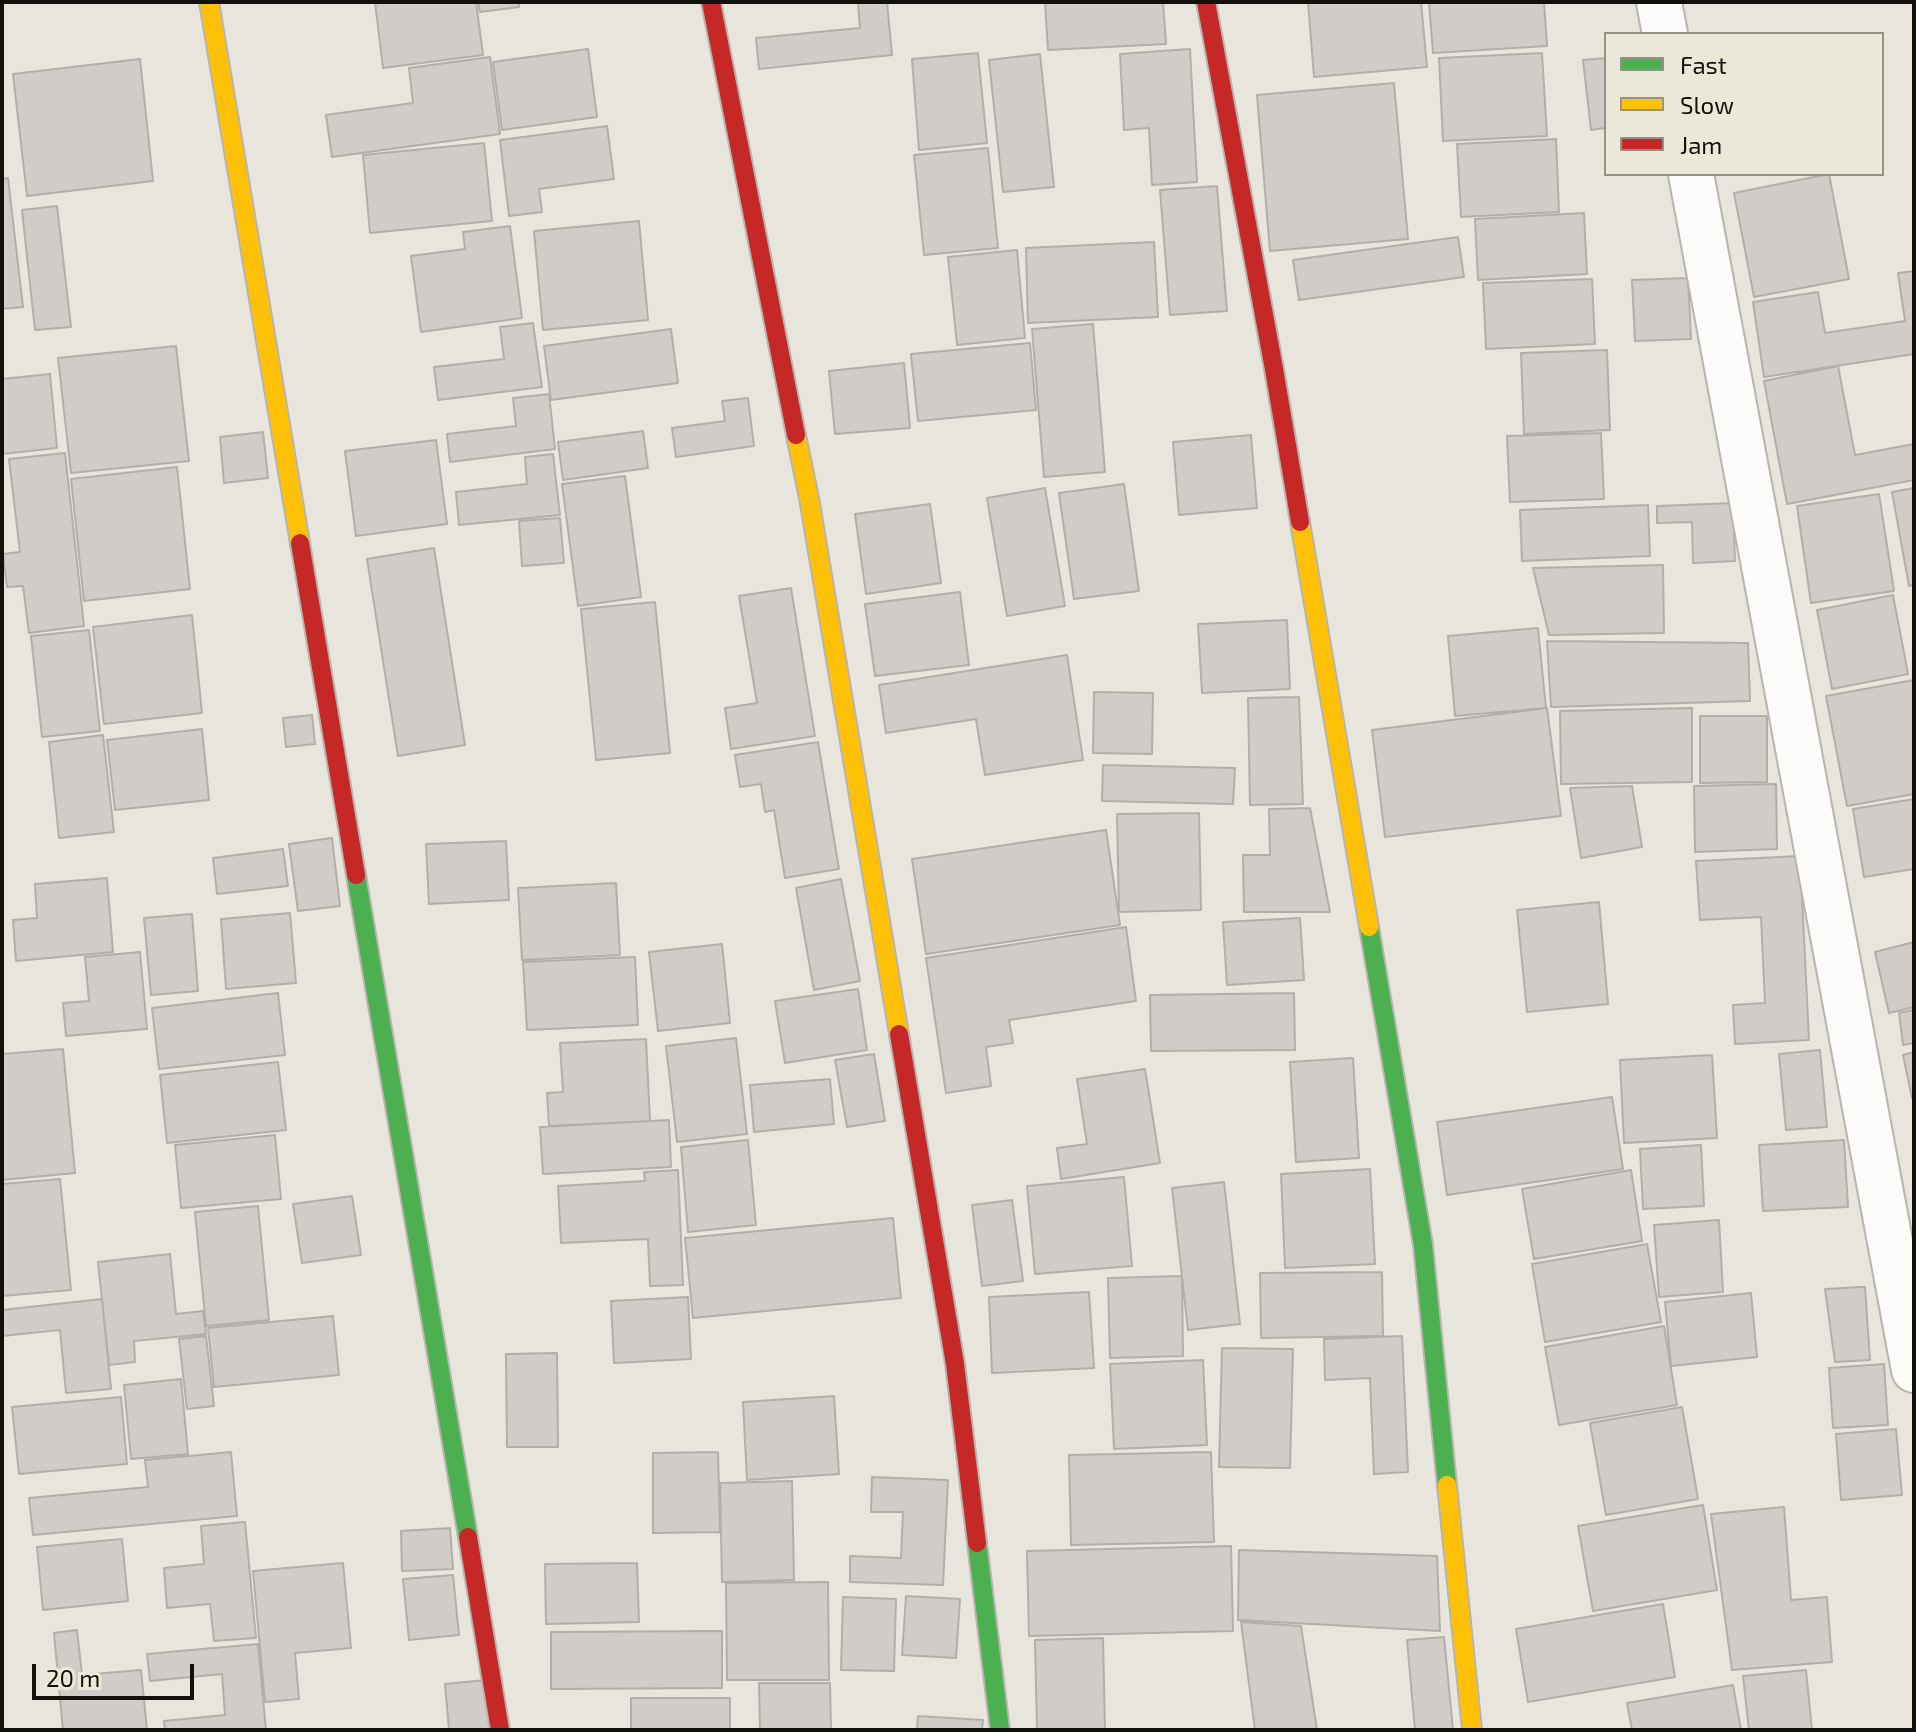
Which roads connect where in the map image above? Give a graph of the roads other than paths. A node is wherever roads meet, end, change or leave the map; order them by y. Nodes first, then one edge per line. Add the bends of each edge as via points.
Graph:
1 (209, 2) edge
2 (711, 2) edge
3 (1206, 2) edge
4 (1659, 2) edge
5 (1665, 32) edge
6 (1691, 176) edge
7 (1914, 1370) edge
8 (500, 1730) edge
9 (1000, 1730) edge
10 (1472, 1730) edge

1 - 8 street
2 - 9 street via 809,498 950,1333
3 - 10 street via 1423,1245
4 - 5 street
6 - 7 street

